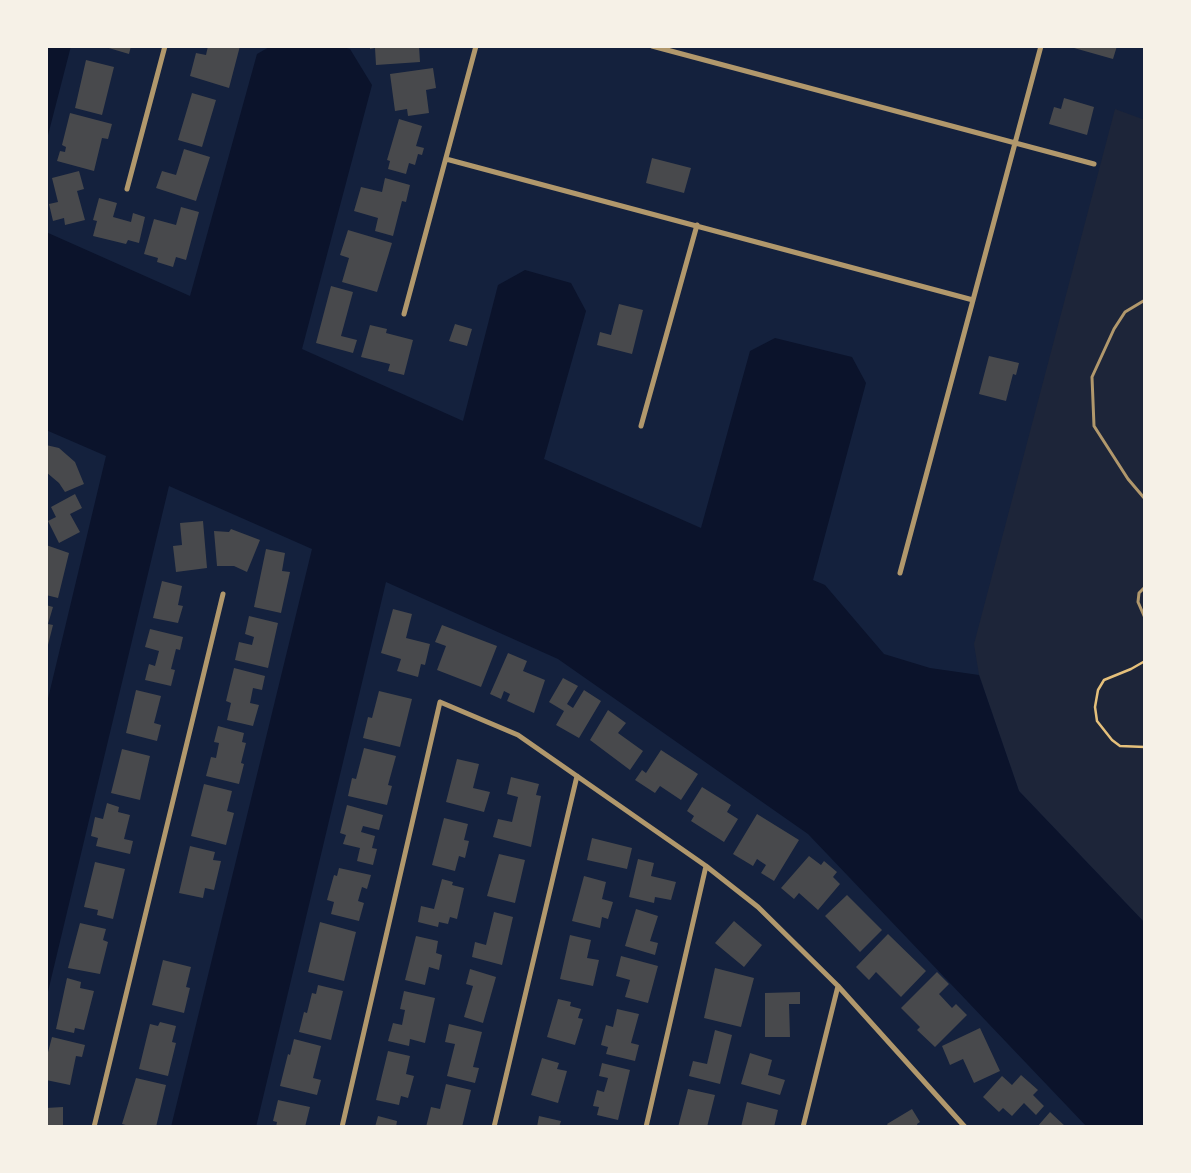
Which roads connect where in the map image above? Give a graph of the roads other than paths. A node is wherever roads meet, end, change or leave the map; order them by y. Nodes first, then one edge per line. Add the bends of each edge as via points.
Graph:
1 (165, 46) edge
2 (476, 46) edge
3 (652, 46) edge
4 (1040, 46) edge
5 (1015, 144) junction
6 (446, 159) junction
7 (1094, 164) dead end
8 (127, 189) dead end
9 (697, 225) junction
10 (973, 300) junction
11 (1145, 300) edge
12 (404, 314) dead end
13 (641, 426) dead end
14 (1145, 500) edge
15 (900, 573) dead end
16 (1145, 587) edge
17 (223, 594) dead end
18 (1145, 618) edge
19 (577, 776) junction
20 (706, 866) junction
21 (838, 986) junction
22 (94, 1127) edge
23 (342, 1127) edge
24 (494, 1127) edge
25 (646, 1127) edge
26 (803, 1127) edge
27 (965, 1127) edge

1 - 8 street
2 - 6 street
3 - 5 street
4 - 5 street
5 - 7 street
5 - 10 street
6 - 9 street
6 - 12 street
9 - 10 street
9 - 13 street
10 - 15 street
11 - 14 lane via 1125,312 1092,378 1094,426
16 - 18 lane via 1138,602
17 - 22 street
19 - 20 street
19 - 23 street via 518,735 440,702
19 - 24 street
20 - 21 street via 758,907
20 - 25 street
21 - 26 street
21 - 27 street

